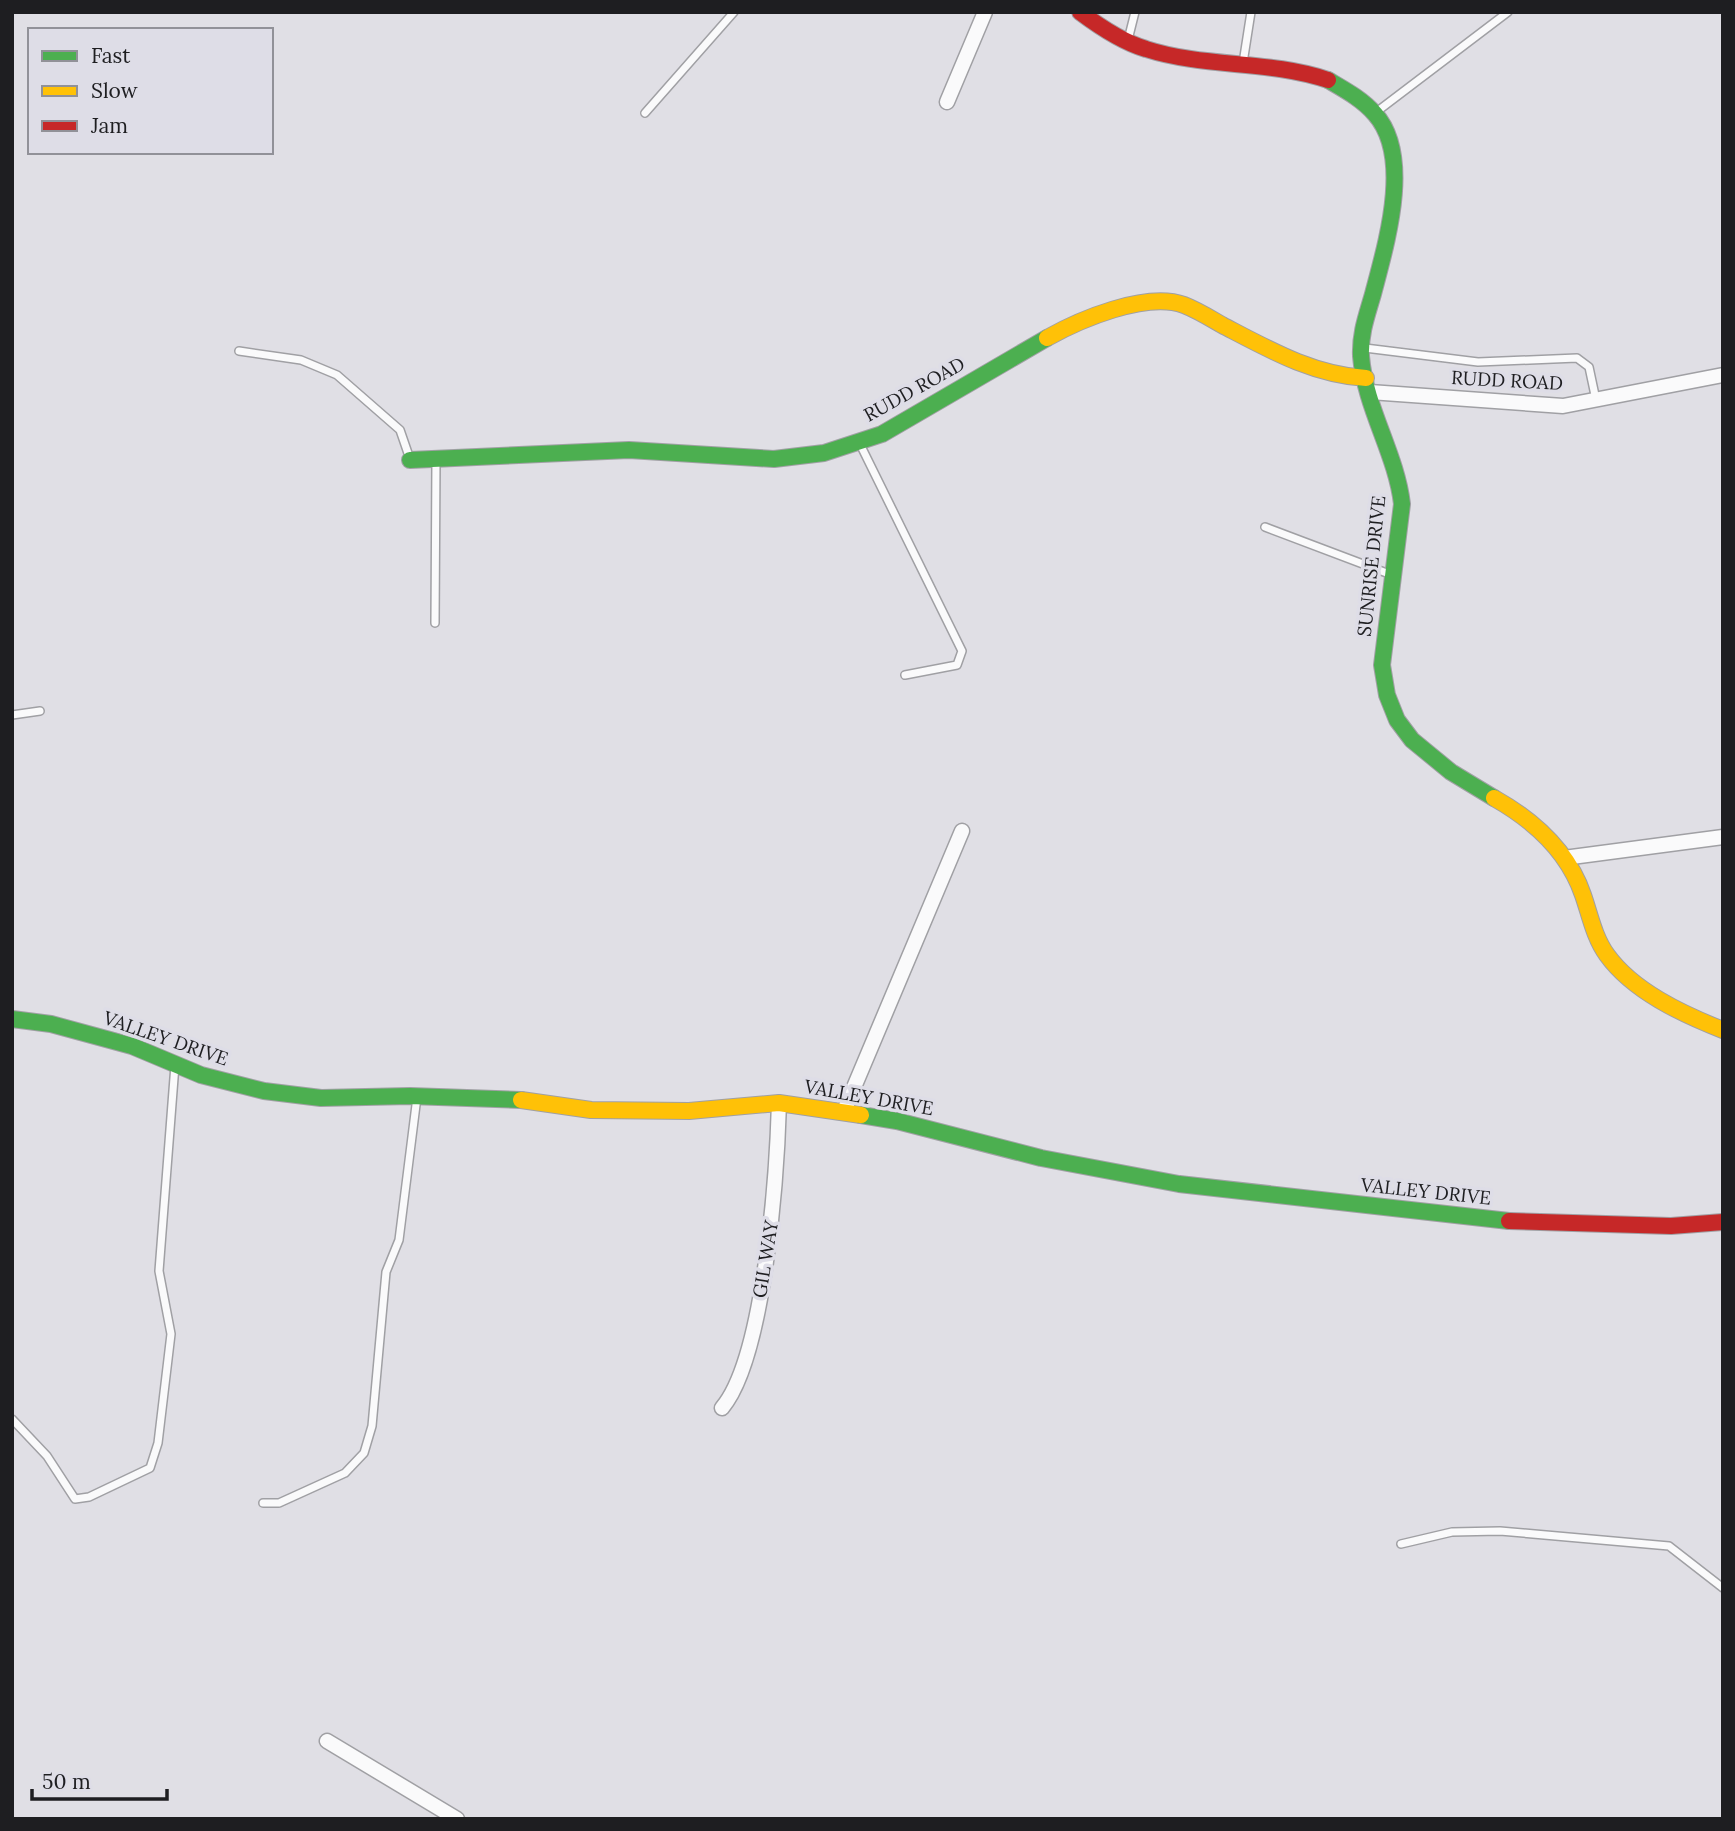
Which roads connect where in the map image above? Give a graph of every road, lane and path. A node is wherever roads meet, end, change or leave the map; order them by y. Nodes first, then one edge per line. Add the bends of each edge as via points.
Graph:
1 (734, 12) edge
2 (985, 12) edge
3 (1080, 12) edge
4 (1135, 12) edge
5 (1251, 12) edge
6 (1508, 12) edge
7 (1128, 40) junction
8 (1243, 64) junction
9 (947, 102) dead end
10 (645, 113) dead end
11 (1374, 114) junction
12 (1363, 347) junction
13 (239, 351) dead end
14 (1723, 375) edge
15 (1368, 385) junction
16 (1596, 400) junction
17 (859, 442) junction
18 (436, 459) junction
19 (410, 460) joint
20 (1265, 527) dead end
21 (1395, 575) junction
22 (435, 623) dead end
23 (905, 675) dead end
24 (40, 711) dead end
25 (12, 715) edge
26 (962, 831) dead end
27 (1723, 837) edge
28 (1564, 858) junction
29 (12, 1019) edge
30 (1723, 1030) edge
31 (176, 1064) junction
32 (417, 1096) junction
33 (779, 1103) junction
34 (844, 1111) junction
35 (1723, 1222) edge
36 (722, 1408) dead end
37 (12, 1419) edge
38 (263, 1503) dead end
39 (1401, 1544) dead end
40 (1723, 1588) edge
41 (327, 1741) dead end
42 (457, 1819) edge

1 - 10 lane
2 - 9 street
3 - 7 street, SUNRISE DRIVE via 1102,29
4 - 7 lane
5 - 8 lane
6 - 11 lane
7 - 8 street, SUNRISE DRIVE via 1153,52
8 - 11 street, SUNRISE DRIVE via 1311,73 1345,87
11 - 12 street, SUNRISE DRIVE via 1391,141 1396,174
12 - 15 street, SUNRISE DRIVE
12 - 16 lane via 1478,362 1577,358 1589,368
13 - 19 lane via 301,360 337,375 400,430
14 - 16 street, RUDD ROAD
15 - 16 street, RUDD ROAD via 1563,406
15 - 17 street, RUDD ROAD via 1293,362 1182,304 1142,303 1075,322 882,434
15 - 21 street, SUNRISE DRIVE via 1400,486
17 - 18 street, RUDD ROAD via 824,453 774,459 629,450
17 - 23 lane via 962,651 957,665
18 - 19 street, RUDD ROAD
18 - 22 lane
20 - 21 lane
21 - 28 street, SUNRISE DRIVE via 1382,665 1383,688 1401,731 1417,749 1526,818
24 - 25 lane
26 - 34 street
27 - 28 street
28 - 30 street, SUNRISE DRIVE via 1576,877 1601,946 1633,981 1697,1022
29 - 31 street, VALLEY DRIVE via 51,1024 132,1046
31 - 32 street, VALLEY DRIVE via 264,1091 321,1098
31 - 37 lane via 159,1271 171,1334 158,1443 150,1468 75,1499 47,1456
32 - 33 street, VALLEY DRIVE via 525,1100 590,1110 689,1111
32 - 38 lane via 399,1240 386,1272 372,1426 364,1453 345,1473 279,1503
33 - 34 street, VALLEY DRIVE
33 - 36 street, GIL WAY via 777,1182 754,1327 733,1395
34 - 35 street, VALLEY DRIVE via 1041,1158 1178,1184 1486,1220 1671,1226
39 - 40 lane via 1452,1532 1500,1531 1669,1546
41 - 42 street

